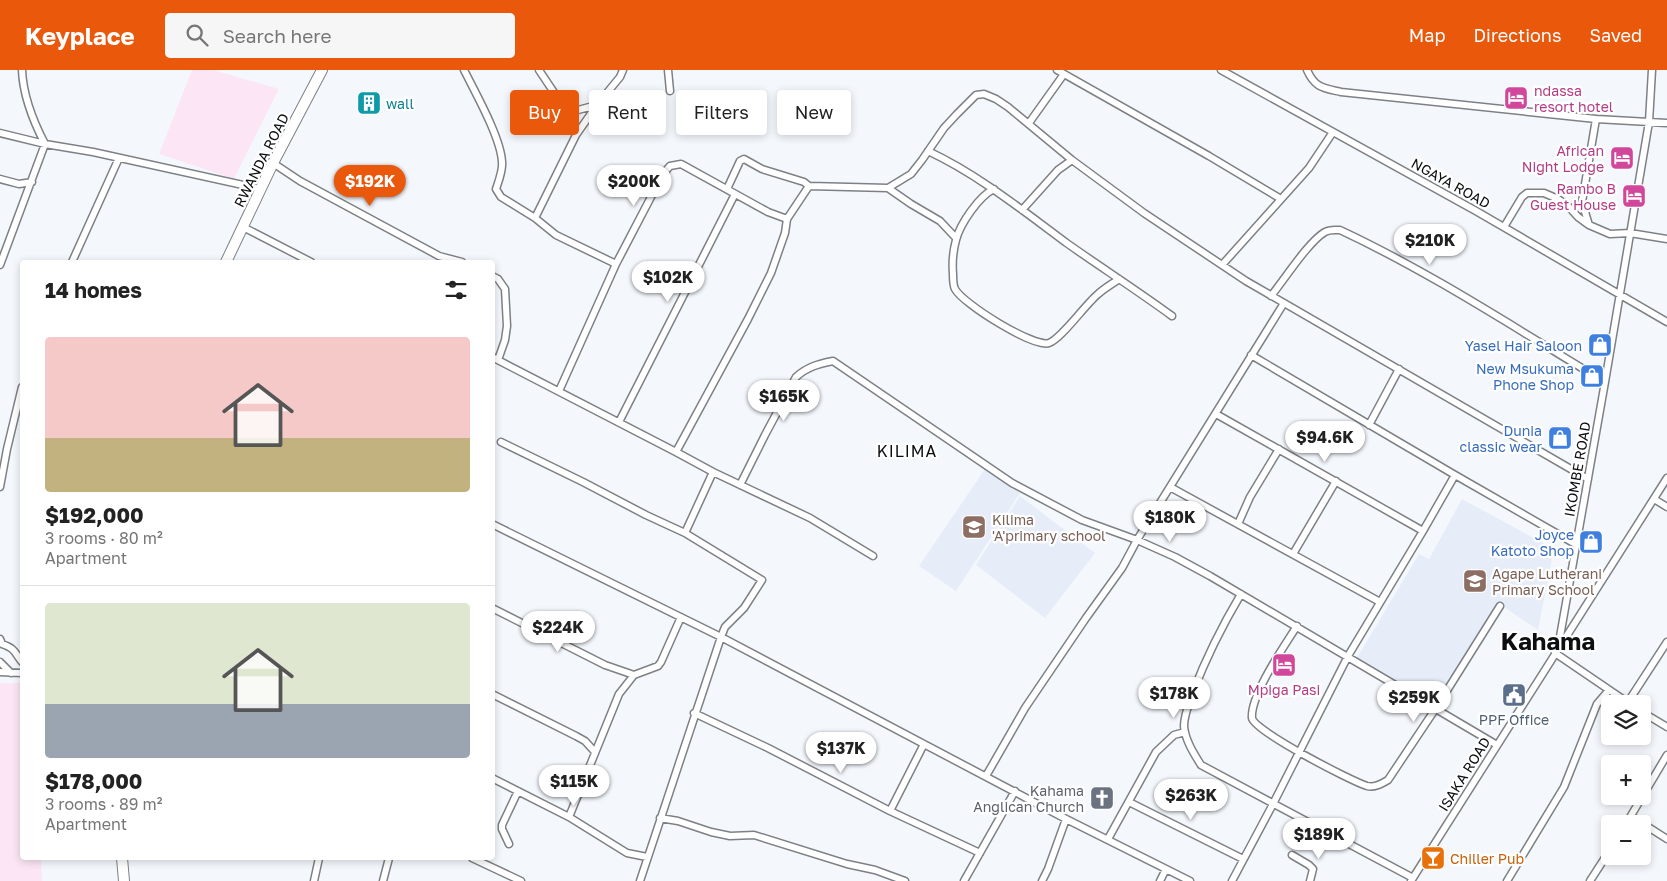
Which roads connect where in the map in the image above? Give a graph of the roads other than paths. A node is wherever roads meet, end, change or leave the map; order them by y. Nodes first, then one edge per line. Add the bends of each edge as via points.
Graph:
1 (22, 70) edge
2 (322, 70) edge
3 (464, 70) edge
4 (539, 70) edge
5 (623, 70) edge
6 (668, 70) edge
7 (1057, 70) edge
8 (1222, 70) edge
9 (1307, 70) edge
10 (1652, 70) edge
11 (1064, 74) junction
12 (609, 90) edge
13 (670, 91) dead end
14 (589, 107) edge
15 (589, 116) edge
16 (1596, 120) junction
17 (1649, 122) junction
18 (1029, 123) junction
19 (1667, 123) edge
20 (1333, 132) junction
21 (0, 133) edge
22 (45, 144) junction
23 (928, 151) junction
24 (118, 158) junction
25 (1072, 160) junction
26 (273, 163) junction
27 (0, 179) edge
28 (32, 182) junction
29 (809, 186) junction
30 (888, 188) junction
31 (261, 189) junction
32 (727, 189) junction
33 (994, 189) junction
34 (735, 194) junction
35 (1281, 199) junction
36 (1022, 210) junction
37 (534, 218) junction
38 (787, 219) junction
39 (1589, 225) junction
40 (243, 227) junction
41 (1504, 227) junction
42 (1630, 234) junction
43 (956, 238) junction
44 (1667, 239) edge
45 (73, 260) edge
46 (227, 260) edge
47 (304, 260) edge
48 (455, 260) edge
49 (616, 264) junction
50 (0, 265) edge
51 (1222, 265) junction
52 (495, 278) edge
53 (1119, 279) junction
54 (1620, 295) junction
55 (1271, 296) junction
56 (1284, 303) junction
57 (1172, 316) dead end
58 (1667, 322) edge
59 (1251, 355) junction
60 (495, 359) edge
61 (1399, 370) junction
62 (1605, 382) junction
63 (559, 391) junction
64 (20, 393) edge
65 (1216, 414) junction
66 (619, 422) junction
67 (1369, 425) junction
68 (501, 442) dead end
69 (3, 448) edge
70 (1279, 450) junction
71 (676, 452) junction
72 (713, 472) junction
73 (1455, 475) junction
74 (1667, 478) edge
75 (1588, 479) junction
76 (1336, 481) junction
77 (740, 485) junction
78 (1170, 487) junction
79 (0, 488) edge
80 (1654, 499) junction
81 (1667, 507) edge
82 (1238, 524) junction
83 (495, 525) edge
84 (1423, 531) junction
85 (685, 532) junction
86 (1137, 540) junction
87 (1577, 545) junction
88 (1293, 554) junction
89 (873, 556) dead end
90 (1241, 594) junction
91 (1380, 602) junction
92 (1500, 606) dead end
93 (495, 610) edge
94 (681, 617) junction
95 (1297, 626) junction
96 (721, 637) junction
97 (0, 639) edge
98 (1667, 642) edge
99 (1556, 650) junction
100 (1348, 656) junction
101 (20, 658) edge
102 (0, 662) edge
103 (0, 672) edge
104 (11, 672) junction
105 (20, 673) edge
106 (634, 675) junction
107 (1610, 690) junction
108 (1617, 695) edge
109 (1634, 695) edge
110 (495, 696) edge
111 (1436, 708) junction
112 (694, 713) junction
113 (1651, 717) edge
114 (1667, 727) edge
115 (1185, 732) junction
116 (924, 744) junction
117 (1497, 745) junction
118 (595, 752) junction
119 (1299, 752) junction
120 (1667, 755) edge
121 (986, 776) junction
122 (495, 780) edge
123 (518, 791) junction
124 (1015, 791) junction
125 (1129, 802) junction
126 (1273, 804) junction
127 (890, 811) junction
128 (1632, 815) edge
129 (569, 817) junction
130 (660, 818) junction
131 (1066, 819) junction
132 (1651, 829) edge
133 (1108, 839) junction
134 (1667, 839) edge
135 (509, 844) dead end
136 (980, 853) junction
137 (1292, 855) dead end
138 (647, 857) junction
139 (1244, 859) junction
140 (125, 860) edge
141 (319, 860) edge
142 (388, 860) edge
143 (476, 860) edge
144 (1601, 864) edge
145 (1166, 869) junction
146 (1412, 879) edge
147 (121, 880) edge
148 (314, 881) edge
149 (383, 881) edge
150 (521, 881) edge
151 (640, 881) edge
152 (905, 881) edge
153 (964, 881) edge
154 (1042, 881) edge
155 (1160, 881) edge
156 (1190, 881) edge
157 (1232, 881) edge
158 (1310, 881) edge
159 (1507, 881) edge
160 (1590, 881) edge

1 - 22 street via 25,95
2 - 26 highway, RWANDA ROAD
3 - 37 street via 498,144 502,162 496,188 501,197
4 - 14 street via 563,106 578,110
5 - 12 street
6 - 13 street
7 - 11 street
8 - 20 street, NGAYA ROAD
9 - 16 street via 1316,85 1341,92
10 - 17 street, IKOMBE ROAD
11 - 18 street
11 - 35 street
15 - 37 street via 576,134
16 - 17 street
16 - 39 street via 1582,202
17 - 19 street
17 - 42 street, IKOMBE ROAD
18 - 23 street via 996,99 984,94 976,95 944,128
18 - 25 street
20 - 35 street via 1309,168
20 - 41 street, NGAYA ROAD
21 - 22 street
22 - 24 street
22 - 28 street
23 - 30 street via 910,174
23 - 33 street
24 - 31 street
24 - 45 street
25 - 36 street via 1051,177
25 - 51 street
26 - 31 highway, RWANDA ROAD
26 - 48 street via 300,181 440,256
27 - 28 street via 19,184
28 - 50 street
29 - 30 street
29 - 32 street via 744,159
29 - 38 street
30 - 43 street via 940,221
31 - 40 highway, RWANDA ROAD
32 - 34 street
32 - 49 street via 681,164 670,166
33 - 36 street
33 - 43 street via 985,193
34 - 38 street
34 - 66 street
35 - 51 street
36 - 53 street
37 - 49 street via 556,234
38 - 71 street via 771,273
39 - 41 street via 1558,199 1544,193 1527,193
39 - 42 street via 1610,234
40 - 46 highway, RWANDA ROAD
40 - 47 street
41 - 54 street, NGAYA ROAD
42 - 44 street
42 - 54 street, IKOMBE ROAD
43 - 53 street via 952,259 955,289 998,324 1040,344 1057,338 1098,294
49 - 63 street
51 - 55 street
52 - 60 street via 505,289 507,326
53 - 57 street
54 - 58 street, NGAYA ROAD
54 - 62 street, IKOMBE ROAD
55 - 56 street
55 - 62 street via 1325,231 1340,230 1462,296
56 - 59 street
56 - 61 street
59 - 65 street
59 - 67 street
60 - 63 street
61 - 67 street
61 - 75 street
62 - 75 street, IKOMBE ROAD
63 - 66 street
64 - 69 street
65 - 70 street
65 - 78 street
66 - 71 street
67 - 73 street
68 - 85 street
69 - 79 street
70 - 76 street
70 - 82 street via 1250,497
71 - 72 street
72 - 77 street
72 - 85 street
73 - 84 street
73 - 87 street
74 - 80 street, ISAKA ROAD
75 - 87 street, IKOMBE ROAD
76 - 84 street
76 - 88 street
77 - 86 street via 796,378 804,370 833,361 1012,483 1082,520
77 - 89 street via 810,518
78 - 82 street
78 - 86 street
80 - 81 street
80 - 99 street, ISAKA ROAD
82 - 88 street
83 - 94 street
84 - 91 street
85 - 96 street via 762,580 744,608 725,627
86 - 90 street
86 - 121 street via 1122,568 1025,708
87 - 99 street, IKOMBE ROAD
88 - 91 street
90 - 95 street
90 - 115 street via 1219,632 1197,683 1185,718
91 - 100 street
92 - 111 street
93 - 106 street via 604,665
94 - 96 street
94 - 106 street via 658,666
95 - 100 street
95 - 119 street via 1257,696 1252,717 1261,729
96 - 112 street
96 - 116 street
97 - 101 street via 2,644 13,648
98 - 109 street
99 - 107 street
99 - 117 street, ISAKA ROAD
100 - 111 street
100 - 119 street
102 - 104 street
103 - 104 street
104 - 105 street
106 - 118 street via 619,694
107 - 108 street
107 - 159 street via 1596,704 1564,787
110 - 118 street via 576,736
111 - 117 street
111 - 119 street via 1388,780 1378,785 1368,786
112 - 127 street
112 - 130 street
113 - 114 street
115 - 125 street via 1174,734 1156,752
115 - 126 street via 1201,765
116 - 121 street
116 - 127 street
117 - 146 street, ISAKA ROAD
118 - 129 street
119 - 126 street
120 - 128 street
121 - 124 street
122 - 123 street
123 - 129 street
123 - 135 street via 502,825
124 - 131 street
124 - 136 street
125 - 133 street
125 - 139 street
126 - 139 street
126 - 146 street
127 - 136 street
129 - 138 street via 627,853
130 - 138 street
130 - 152 street via 730,836 754,835
131 - 133 street
131 - 154 street
132 - 134 street
133 - 145 street
136 - 153 street
137 - 158 street via 1313,869
138 - 151 street
139 - 157 street
140 - 147 highway
141 - 148 street
142 - 149 street
143 - 150 street
144 - 160 street
145 - 155 street
145 - 156 street

